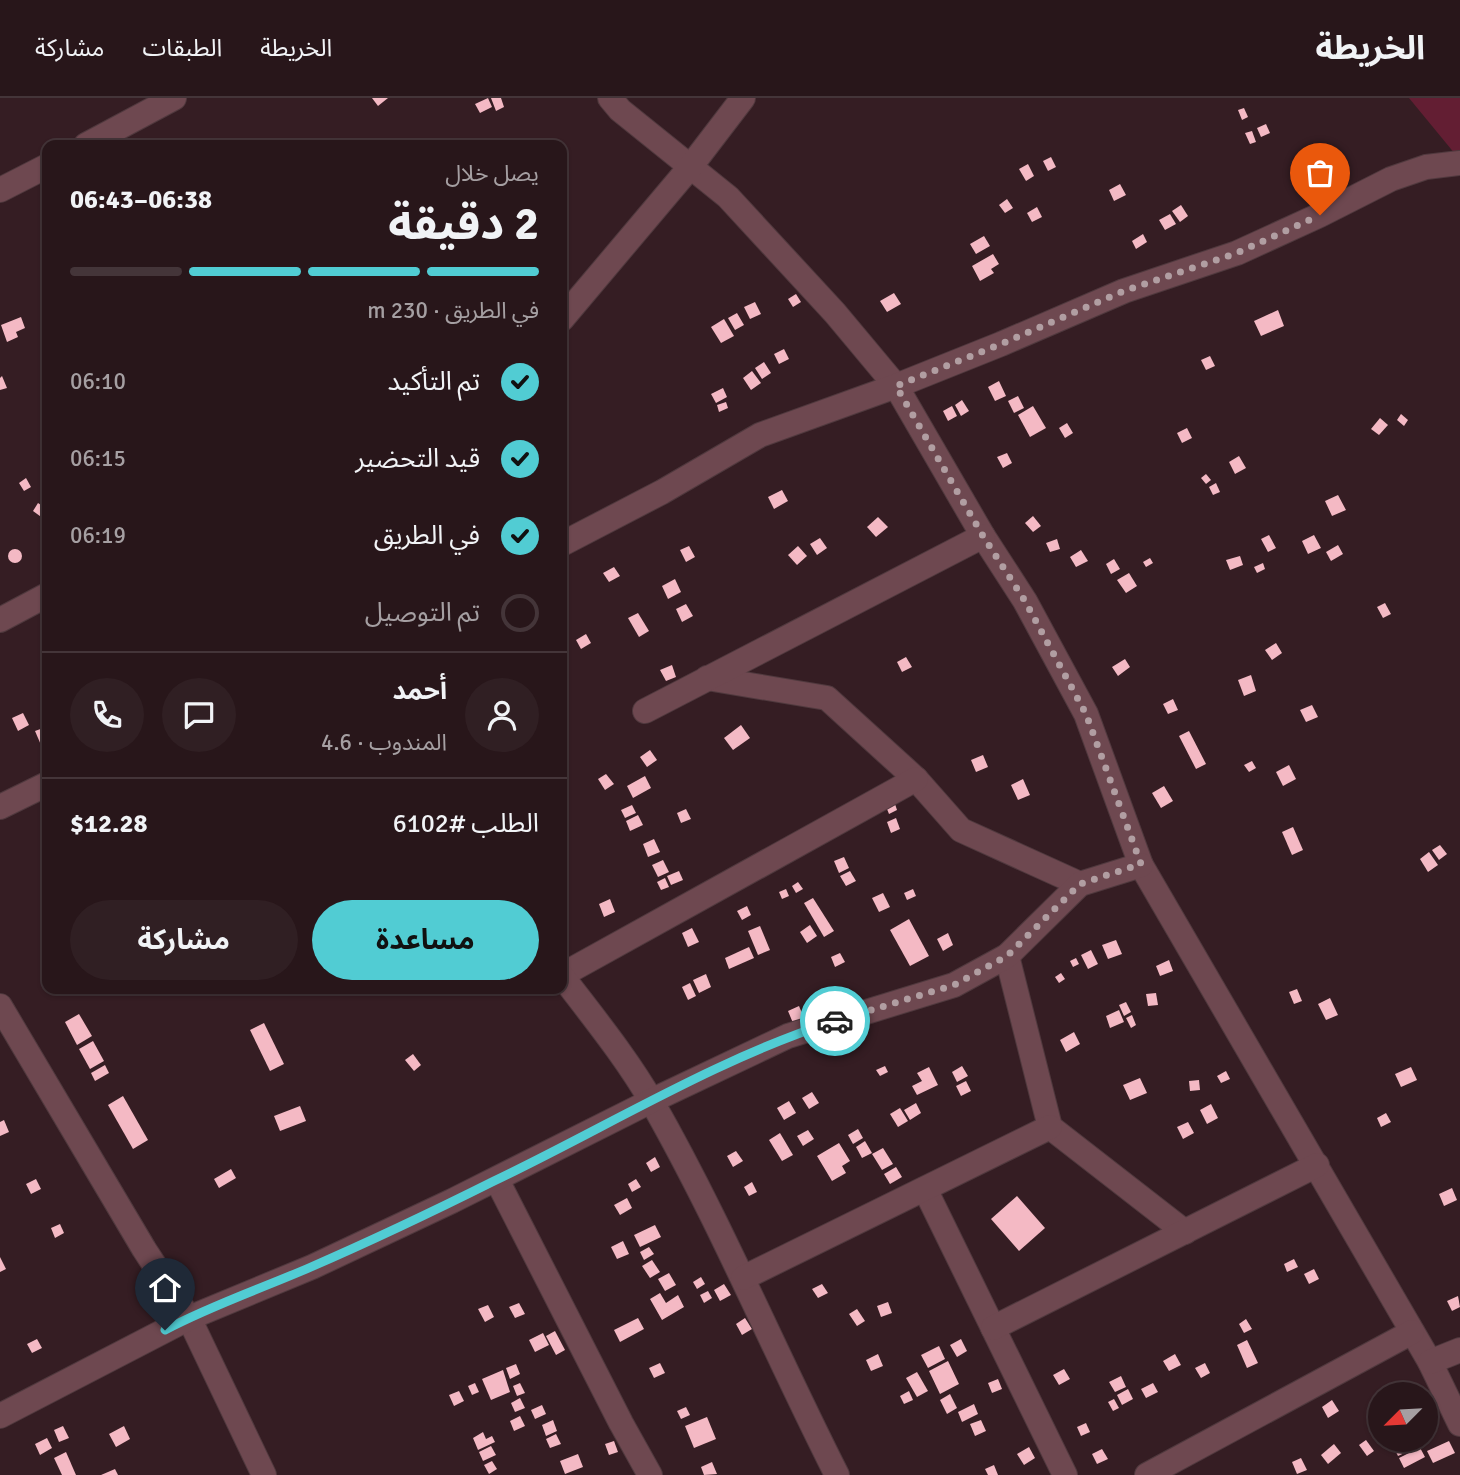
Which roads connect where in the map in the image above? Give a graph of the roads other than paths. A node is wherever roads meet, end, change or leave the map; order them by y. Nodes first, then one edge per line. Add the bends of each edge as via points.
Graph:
1 (174, 98) edge
2 (610, 98) edge
3 (743, 98) edge
4 (147, 105) edge
5 (94, 140) edge
6 (1460, 163) edge
7 (691, 166) junction
8 (42, 169) edge
9 (0, 190) edge
10 (567, 312) edge
11 (896, 386) junction
12 (983, 536) junction
13 (567, 541) edge
14 (42, 598) edge
15 (0, 620) edge
16 (707, 678) junction
17 (645, 711) dead end
18 (916, 779) junction
19 (42, 786) edge
20 (0, 807) edge
21 (1141, 864) junction
22 (1080, 884) junction
23 (1007, 956) junction
24 (567, 972) edge
25 (567, 982) edge
26 (0, 1006) edge
27 (651, 1101) junction
28 (1051, 1127) junction
29 (1317, 1165) junction
30 (497, 1180) junction
31 (925, 1189) junction
32 (1185, 1232) junction
33 (743, 1278) junction
34 (189, 1318) junction
35 (993, 1328) junction
36 (1412, 1332) junction
37 (1460, 1350) edge
38 (1430, 1362) junction
39 (0, 1416) edge
40 (1460, 1424) edge
41 (264, 1475) edge
42 (650, 1475) edge
43 (837, 1475) edge
44 (1065, 1475) edge
45 (1147, 1475) edge

1 - 4 street
2 - 7 street
3 - 7 street
4 - 5 street
6 - 11 street via 1391,178 1237,253 1124,291
7 - 10 street
7 - 11 street via 728,197
8 - 9 street
11 - 12 street
11 - 13 street via 760,435
12 - 16 street
12 - 21 street via 1025,601 1086,714
14 - 15 street
16 - 17 street
16 - 18 street via 827,698
18 - 22 street via 961,831
18 - 24 street
19 - 20 street
21 - 22 street
21 - 29 street
22 - 23 street
23 - 27 street via 954,985 788,1036
23 - 28 street
25 - 27 street
26 - 34 street
27 - 30 street
27 - 33 street
28 - 31 street
28 - 32 street
29 - 32 street
29 - 36 street
30 - 34 street via 312,1267
30 - 42 street
31 - 33 street
31 - 35 street
32 - 35 street
33 - 43 street
34 - 39 street
34 - 41 street
35 - 44 street
36 - 38 street
36 - 45 street
37 - 38 street
38 - 40 street

